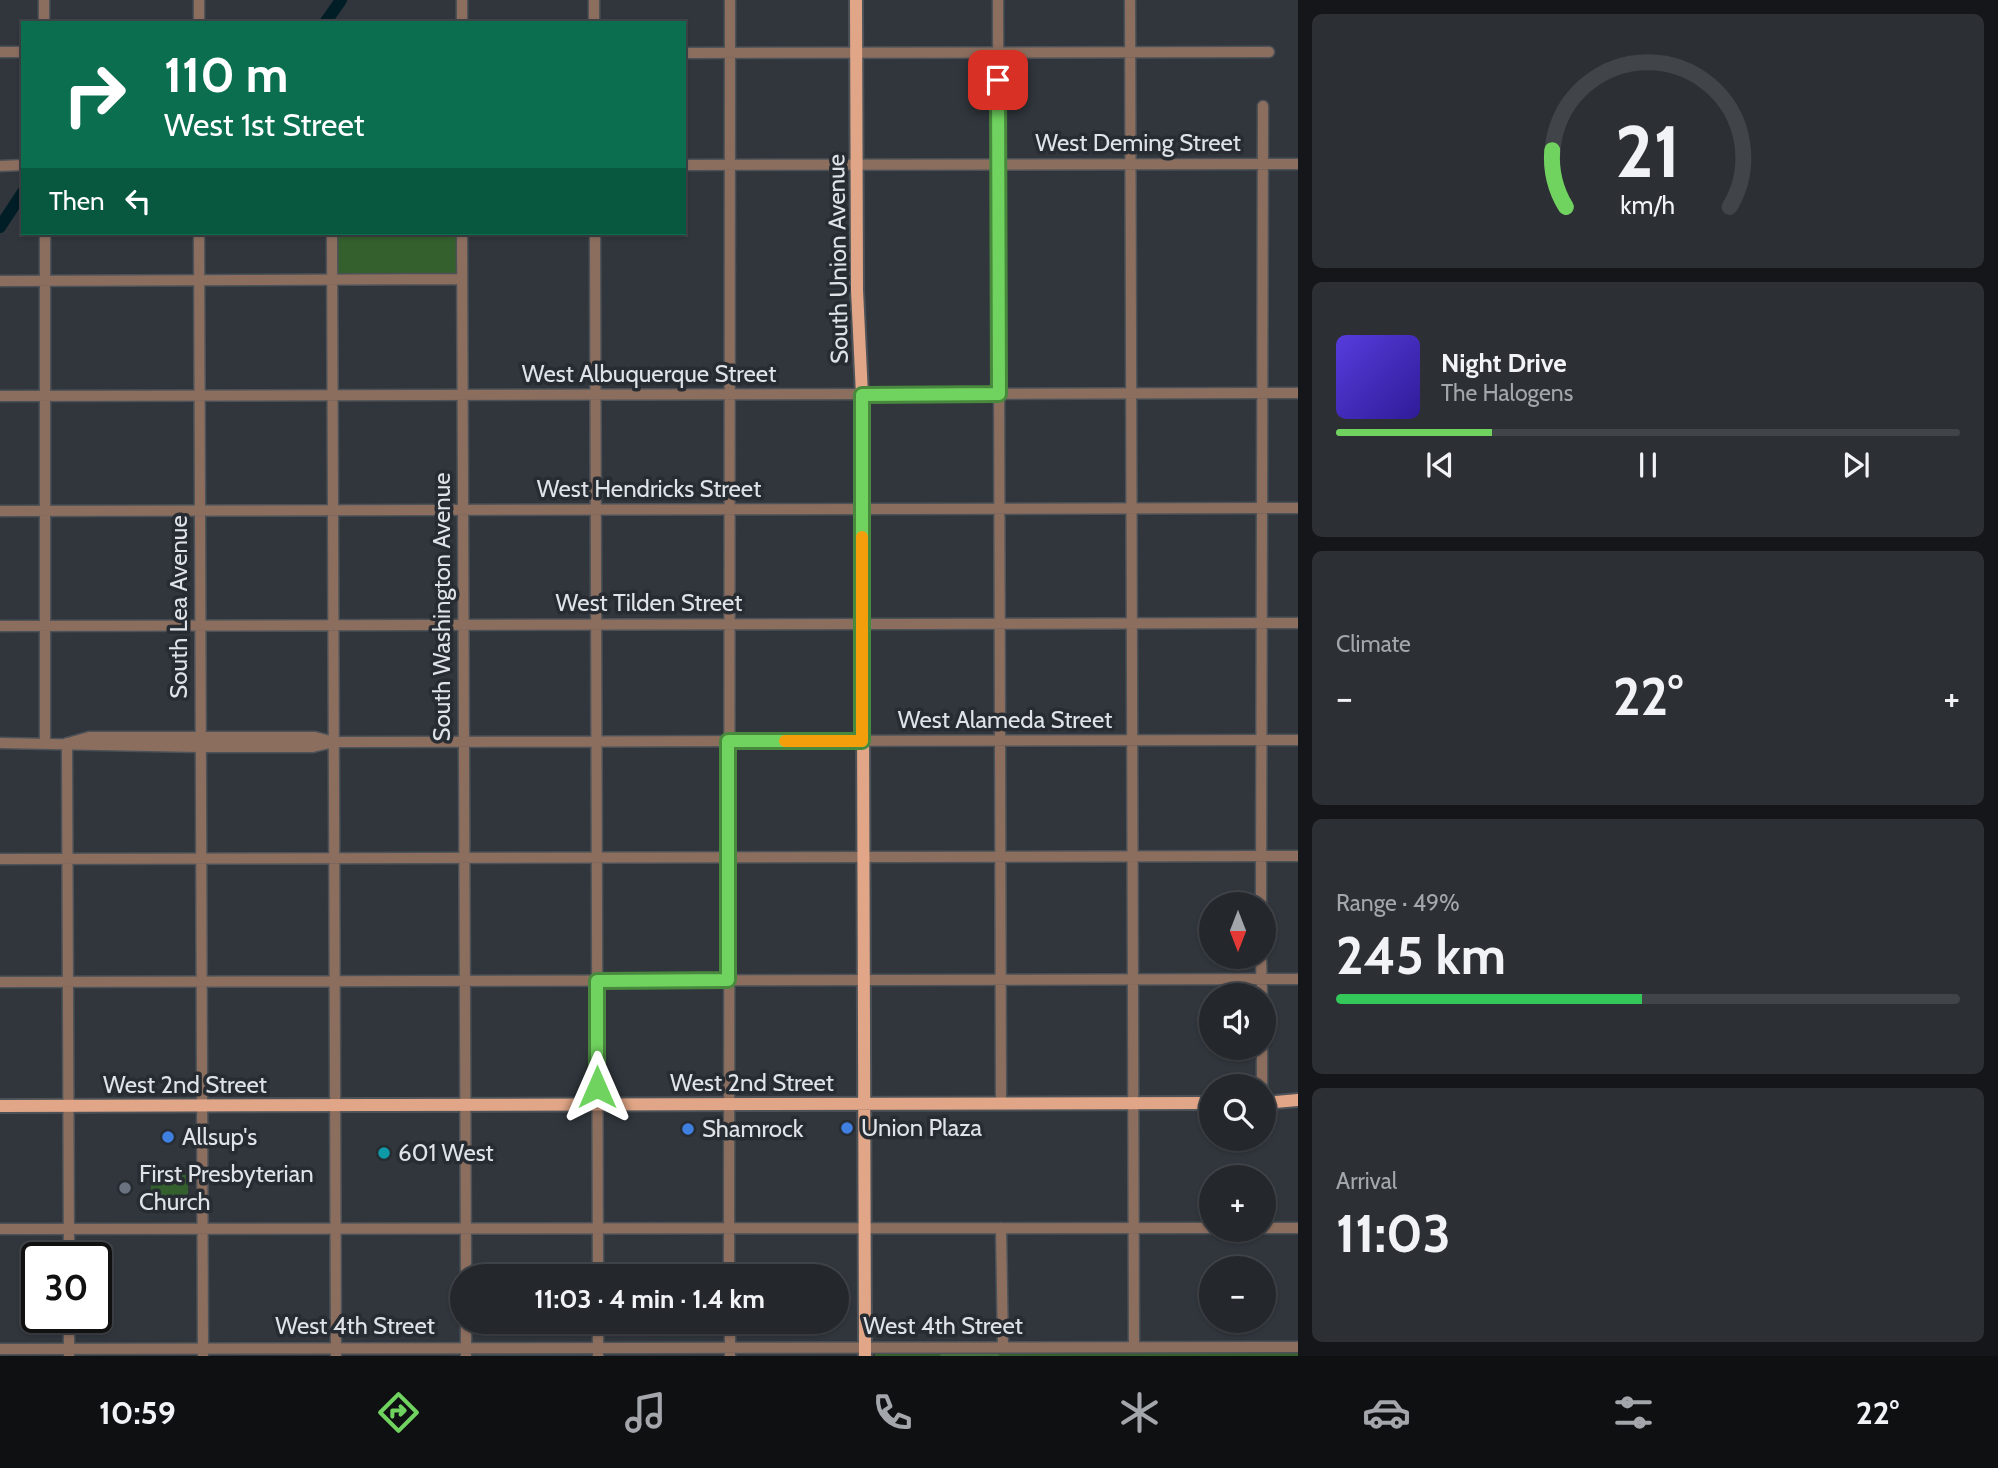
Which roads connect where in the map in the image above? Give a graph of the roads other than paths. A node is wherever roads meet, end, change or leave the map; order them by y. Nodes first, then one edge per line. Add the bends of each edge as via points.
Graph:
1 (44, 0) edge
2 (199, 0) edge
3 (462, 0) edge
4 (594, 0) edge
5 (730, 0) edge
6 (856, 0) edge
7 (998, 0) edge
8 (1130, 0) edge
9 (44, 21) edge
10 (199, 21) edge
11 (462, 21) edge
12 (594, 21) edge
13 (0, 52) edge
14 (21, 52) edge
15 (730, 52) junction
16 (1130, 52) junction
17 (1269, 52) dead end
18 (686, 53) edge
19 (857, 53) junction
20 (998, 53) junction
21 (1263, 106) dead end
22 (729, 164) junction
23 (999, 164) junction
24 (1130, 164) junction
25 (1262, 164) junction
26 (1298, 164) edge
27 (686, 165) edge
28 (856, 165) junction
29 (0, 166) edge
30 (21, 166) edge
31 (45, 235) edge
32 (199, 235) edge
33 (332, 235) edge
34 (462, 235) edge
35 (594, 235) edge
36 (462, 279) junction
37 (199, 280) junction
38 (332, 280) junction
39 (0, 281) edge
40 (45, 281) junction
41 (1263, 393) junction
42 (1298, 393) edge
43 (999, 394) junction
44 (1131, 394) junction
45 (463, 395) junction
46 (595, 395) junction
47 (727, 395) junction
48 (862, 395) junction
49 (0, 396) edge
50 (45, 396) junction
51 (200, 396) junction
52 (333, 396) junction
53 (1263, 508) junction
54 (1298, 508) edge
55 (727, 509) junction
56 (862, 509) junction
57 (999, 509) junction
58 (1131, 509) junction
59 (200, 510) junction
60 (333, 510) junction
61 (463, 510) junction
62 (596, 510) junction
63 (0, 511) edge
64 (45, 511) junction
65 (1298, 623) edge
66 (727, 624) junction
67 (862, 624) junction
68 (999, 624) junction
69 (1132, 624) junction
70 (1264, 624) junction
71 (201, 625) junction
72 (334, 625) junction
73 (464, 625) junction
74 (595, 625) junction
75 (0, 626) edge
76 (45, 626) junction
77 (1261, 740) junction
78 (1298, 740) edge
79 (728, 741) junction
80 (862, 741) junction
81 (1000, 741) junction
82 (1132, 741) junction
83 (200, 742) junction
84 (334, 742) junction
85 (464, 742) junction
86 (596, 742) junction
87 (0, 743) edge
88 (46, 743) junction
89 (67, 743) junction
90 (1000, 856) junction
91 (1132, 856) junction
92 (1261, 856) junction
93 (1298, 856) edge
94 (596, 857) junction
95 (728, 857) junction
96 (863, 857) junction
97 (68, 858) junction
98 (201, 858) junction
99 (334, 858) junction
100 (464, 858) junction
101 (0, 859) edge
102 (1261, 892) edge
103 (1262, 970) edge
104 (1132, 979) junction
105 (1262, 979) junction
106 (1298, 979) edge
107 (728, 980) junction
108 (863, 980) junction
109 (1001, 980) junction
110 (201, 981) junction
111 (335, 981) junction
112 (464, 981) junction
113 (597, 981) junction
114 (0, 982) edge
115 (68, 982) junction
116 (1262, 983) edge
117 (1298, 1100) edge
118 (1276, 1101) edge
119 (864, 1103) junction
120 (1199, 1103) edge
121 (465, 1104) junction
122 (597, 1104) junction
123 (729, 1104) junction
124 (1001, 1104) junction
125 (1133, 1104) junction
126 (335, 1105) junction
127 (0, 1106) edge
128 (69, 1106) junction
129 (202, 1106) junction
130 (203, 1228) junction
131 (335, 1228) junction
132 (466, 1228) junction
133 (597, 1228) junction
134 (729, 1228) junction
135 (864, 1228) junction
136 (1002, 1228) junction
137 (1134, 1228) junction
138 (1199, 1228) edge
139 (1276, 1228) edge
140 (1298, 1228) edge
141 (0, 1229) edge
142 (69, 1229) junction
143 (69, 1242) edge
144 (466, 1264) edge
145 (598, 1264) edge
146 (729, 1264) edge
147 (69, 1333) edge
148 (466, 1334) edge
149 (1003, 1347) junction
150 (1134, 1347) junction
151 (1298, 1347) edge
152 (0, 1349) edge
153 (598, 1351) edge
154 (730, 1351) edge
155 (69, 1352) edge
156 (202, 1352) edge
157 (336, 1352) edge
158 (466, 1352) edge
159 (865, 1352) edge

1 - 9 street
2 - 10 street
3 - 11 street
4 - 12 street
5 - 15 street
6 - 19 main road, South Union Avenue
7 - 20 street
8 - 16 street
13 - 14 street
15 - 18 street
15 - 19 street
15 - 22 street
16 - 17 street
16 - 20 street
16 - 24 street
19 - 20 street
19 - 28 main road, South Union Avenue
20 - 23 street
21 - 25 street
22 - 27 street, West Deming Street
22 - 28 street, West Deming Street
22 - 47 street
23 - 24 street, West Deming Street
23 - 28 street, West Deming Street
23 - 43 street
24 - 25 street, West Deming Street
24 - 44 street
25 - 26 street, West Deming Street
25 - 41 street
28 - 48 main road, South Union Avenue
29 - 30 street
31 - 40 street
32 - 37 street, South Lea Avenue
33 - 38 street
34 - 36 street, South Washington Avenue
35 - 46 street
36 - 38 street
36 - 45 street, South Washington Avenue
37 - 38 street
37 - 40 street
37 - 51 street, South Lea Avenue
38 - 52 street
39 - 40 street
40 - 50 street
41 - 42 street, West Albuquerque Street
41 - 44 street, West Albuquerque Street
41 - 53 street
43 - 44 street, West Albuquerque Street
43 - 48 street, West Albuquerque Street
43 - 57 street
44 - 58 street
45 - 46 street, West Albuquerque Street
45 - 52 street, West Albuquerque Street
45 - 61 street, South Washington Avenue
46 - 47 street, West Albuquerque Street
46 - 62 street
47 - 48 street, West Albuquerque Street
47 - 55 street
48 - 56 main road, South Union Avenue
49 - 50 street, West Albuquerque Street
50 - 51 street, West Albuquerque Street
50 - 64 street
51 - 52 street, West Albuquerque Street
51 - 59 street, South Lea Avenue
52 - 60 street
53 - 54 street, West Hendricks Street
53 - 58 street, West Hendricks Street
53 - 70 street
55 - 56 street, West Hendricks Street
55 - 62 street, West Hendricks Street
55 - 66 street
56 - 57 street, West Hendricks Street
56 - 67 main road, South Union Avenue
57 - 58 street, West Hendricks Street
57 - 68 street
58 - 69 street
59 - 60 street, West Hendricks Street
59 - 64 street, West Hendricks Street
59 - 71 street, South Lea Avenue
60 - 61 street, West Hendricks Street
60 - 72 street
61 - 62 street, West Hendricks Street
61 - 73 street, South Washington Avenue
62 - 74 street
63 - 64 street, West Hendricks Street
64 - 76 street
65 - 70 street, West Tilden Street
66 - 67 street, West Tilden Street
66 - 74 street, West Tilden Street
66 - 79 street
67 - 68 street, West Tilden Street
67 - 80 main road, South Union Avenue
68 - 69 street, West Tilden Street
68 - 81 street
69 - 70 street, West Tilden Street
69 - 82 street
70 - 77 street
71 - 72 street, West Tilden Street
71 - 76 street, West Tilden Street
71 - 83 street, South Lea Avenue
72 - 73 street, West Tilden Street
72 - 84 street
73 - 74 street, West Tilden Street
73 - 85 street, South Washington Avenue
74 - 86 street
75 - 76 street, West Tilden Street
76 - 88 street
77 - 78 street, West Alameda Street
77 - 82 street, West Alameda Street
77 - 92 street
79 - 80 street, West Alameda Street
79 - 86 street, West Alameda Street
79 - 95 street
80 - 81 street, West Alameda Street
80 - 96 main road, South Union Avenue
81 - 82 street, West Alameda Street
81 - 90 street
82 - 91 street
83 - 84 street, West Alameda Street via 315,737
83 - 89 street, West Alameda Street via 89,737
83 - 98 street, South Lea Avenue
84 - 85 street, West Alameda Street
84 - 99 street
85 - 86 street, West Alameda Street
85 - 100 street, South Washington Avenue
86 - 94 street
87 - 88 street, West Alameda Street
88 - 89 street, West Alameda Street
89 - 97 street
90 - 91 street
90 - 96 street
90 - 109 street
91 - 92 street
91 - 104 street
92 - 93 street
92 - 102 street
94 - 95 street
94 - 100 street
94 - 113 street
95 - 96 street
95 - 107 street
96 - 108 main road, South Union Avenue
97 - 98 street
97 - 101 street
97 - 115 street
98 - 99 street
98 - 110 street, South Lea Avenue
99 - 100 street
99 - 111 street
100 - 112 street, South Washington Avenue
103 - 105 street
104 - 105 street
104 - 109 street
104 - 125 street
105 - 106 street
105 - 116 street
107 - 108 street
107 - 113 street
107 - 123 street
108 - 109 street
108 - 119 main road, South Union Avenue
109 - 124 street
110 - 111 street
110 - 115 street
110 - 129 street, South Lea Avenue
111 - 112 street
111 - 126 street
112 - 113 street
112 - 121 street, South Washington Avenue
113 - 122 street
114 - 115 street
115 - 128 street
117 - 118 main road
119 - 123 main road, West 2nd Street
119 - 124 main road, West 2nd Street
119 - 135 main road, South Union Avenue
120 - 125 main road, West 2nd Street
121 - 122 main road, West 2nd Street
121 - 126 main road, West 2nd Street
121 - 132 street, South Washington Avenue
122 - 123 main road, West 2nd Street
122 - 133 street
123 - 134 street
124 - 125 main road, West 2nd Street
125 - 137 street
126 - 129 main road, West 2nd Street
126 - 131 street
127 - 128 main road, West 2nd Street
128 - 129 main road, West 2nd Street
128 - 142 street
129 - 130 street, South Lea Avenue
130 - 131 street
130 - 142 street
130 - 156 street, South Lea Avenue
131 - 132 street
131 - 157 street
132 - 133 street
132 - 144 street, South Washington Avenue
133 - 134 street
133 - 145 street
134 - 135 street
134 - 146 street
135 - 136 street
135 - 159 main road, South Union Avenue
136 - 137 street
136 - 149 street
137 - 138 street
137 - 150 street
139 - 140 street
141 - 142 street
142 - 143 street
147 - 155 street
148 - 158 street
149 - 150 street, West 4th Street
149 - 159 street, West 4th Street
150 - 151 street, West 4th Street
152 - 155 street, West 4th Street
153 - 154 street, West 4th Street
153 - 158 street, West 4th Street
154 - 159 street, West 4th Street
155 - 156 street, West 4th Street
156 - 157 street, West 4th Street
157 - 158 street, West 4th Street

